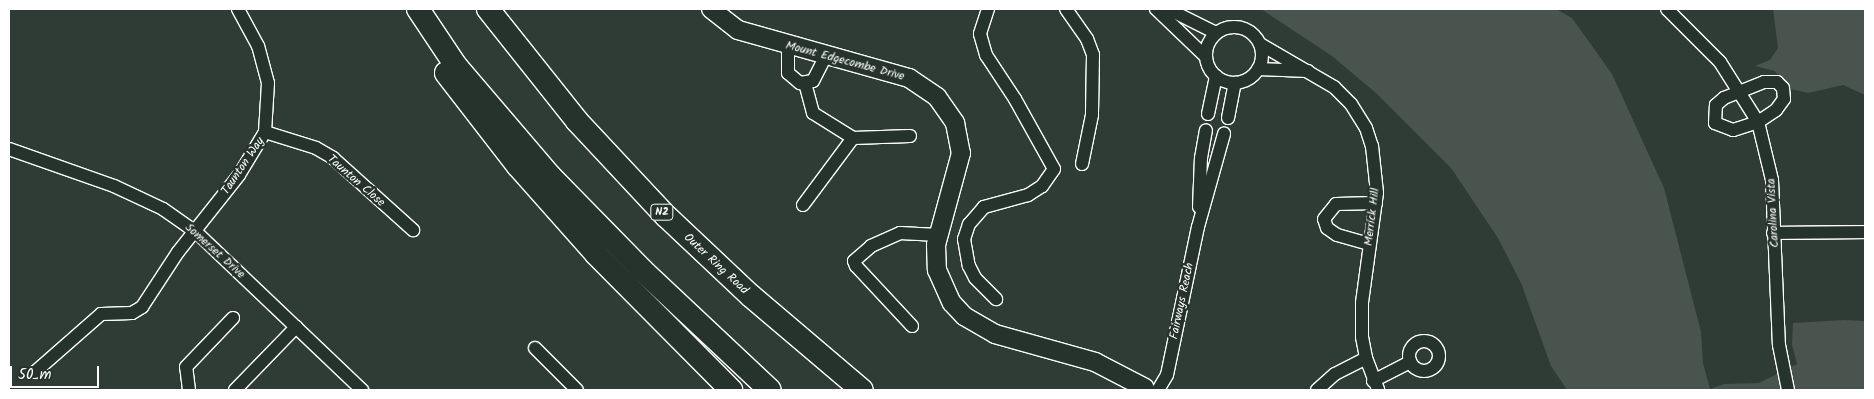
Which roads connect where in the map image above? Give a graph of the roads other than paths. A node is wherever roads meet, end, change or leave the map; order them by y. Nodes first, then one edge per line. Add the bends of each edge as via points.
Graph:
1 (238, 9) edge
2 (413, 9) edge
3 (418, 9) edge
4 (488, 9) edge
5 (710, 9) edge
6 (988, 9) edge
7 (1066, 9) edge
8 (1156, 9) edge
9 (1168, 9) edge
10 (1667, 9) edge
11 (1216, 33) junction
12 (1260, 44) junction
13 (788, 45) junction
14 (826, 56) junction
15 (1206, 57) junction
16 (1258, 69) junction
17 (1310, 71) junction
18 (1216, 76) junction
19 (805, 83) junction
20 (1235, 83) junction
21 (1740, 90) junction
22 (1208, 114) dead end
23 (1228, 118) dead end
24 (1758, 122) junction
25 (1206, 130) dead end
26 (265, 132) junction
27 (1224, 134) dead end
28 (910, 136) dead end
29 (853, 138) junction
30 (9, 149) edge
31 (1082, 164) dead end
32 (1376, 203) junction
33 (804, 205) dead end
34 (1198, 227) junction
35 (413, 230) dead end
36 (195, 231) junction
37 (1865, 232) edge
38 (1774, 233) junction
39 (938, 235) junction
40 (1369, 244) junction
41 (996, 299) dead end
42 (233, 318) dead end
43 (912, 326) dead end
44 (296, 327) junction
45 (535, 348) dead end
46 (1366, 358) junction
47 (1410, 362) dead end
48 (35, 372) dead end
49 (1376, 386) edge
50 (189, 390) edge
51 (235, 390) edge
52 (362, 390) edge
53 (577, 390) edge
54 (731, 390) edge
55 (770, 390) edge
56 (862, 390) edge
57 (1147, 390) edge
58 (1317, 390) edge
59 (1788, 390) edge

1 - 26 street, Taunton Way via 258,46 268,83
2 - 54 highway via 434,55 464,101 518,166 596,254
3 - 55 highway via 456,66 550,176 642,270
4 - 56 highway, Outer Ring Road / N2 via 577,121 666,216 751,296
5 - 13 street, Mount Edgecombe Drive via 738,30
6 - 41 street via 980,34 986,55 1054,169 1042,186 1028,195 984,207 969,224 964,239 969,266 975,278
7 - 31 street via 1087,39 1093,55 1092,116
8 - 15 street
9 - 11 street
10 - 21 street, Carolina Vista via 1720,62
11 - 12 street via 1232,26 1241,27 1249,30
11 - 15 street via 1210,40
12 - 16 street via 1262,61
12 - 17 street, Merrick Hill
13 - 14 street, Mount Edgecombe Drive
13 - 19 street via 788,73 794,81
14 - 19 street via 816,77
14 - 39 street, Mount Edgecombe Drive via 909,78 925,87 948,108 960,137 962,153
15 - 18 street
16 - 17 street
16 - 20 street via 1248,79
17 - 32 street, Merrick Hill via 1345,98 1366,128 1376,163
18 - 20 street
18 - 22 street
19 - 29 street via 813,113
20 - 23 street
21 - 24 street, Carolina Vista
21 - 24 street via 1773,82 1783,88 1782,104
21 - 24 street via 1716,105 1715,123 1734,130
24 - 38 street, Carolina Vista via 1772,180
25 - 34 street, Fairways Reach via 1201,158
26 - 35 street, Taunton Close via 316,148 333,158
26 - 36 street, Taunton Way via 239,175
27 - 34 street, Fairways Reach
28 - 29 street
29 - 33 street
30 - 36 street, Somerset Drive via 114,186 163,209
32 - 40 street, Merrick Hill
32 - 40 street via 1336,204 1324,219 1327,228 1337,235
34 - 57 street, Fairways Reach via 1167,375
36 - 44 street, Somerset Drive
36 - 48 street, Taunton Way via 142,307 132,313 101,314
37 - 38 street
38 - 59 street, Carolina Vista via 1779,345
39 - 43 street via 900,233 871,246 854,261
39 - 57 street, Mount Edgecombe Drive via 937,270 944,289 964,316 995,334 1095,362
40 - 46 street, Merrick Hill via 1362,303
42 - 50 street via 186,367
44 - 51 street
44 - 52 street, Somerset Drive
45 - 53 street
46 - 49 street, Merrick Hill
46 - 58 street via 1336,374
47 - 49 street

